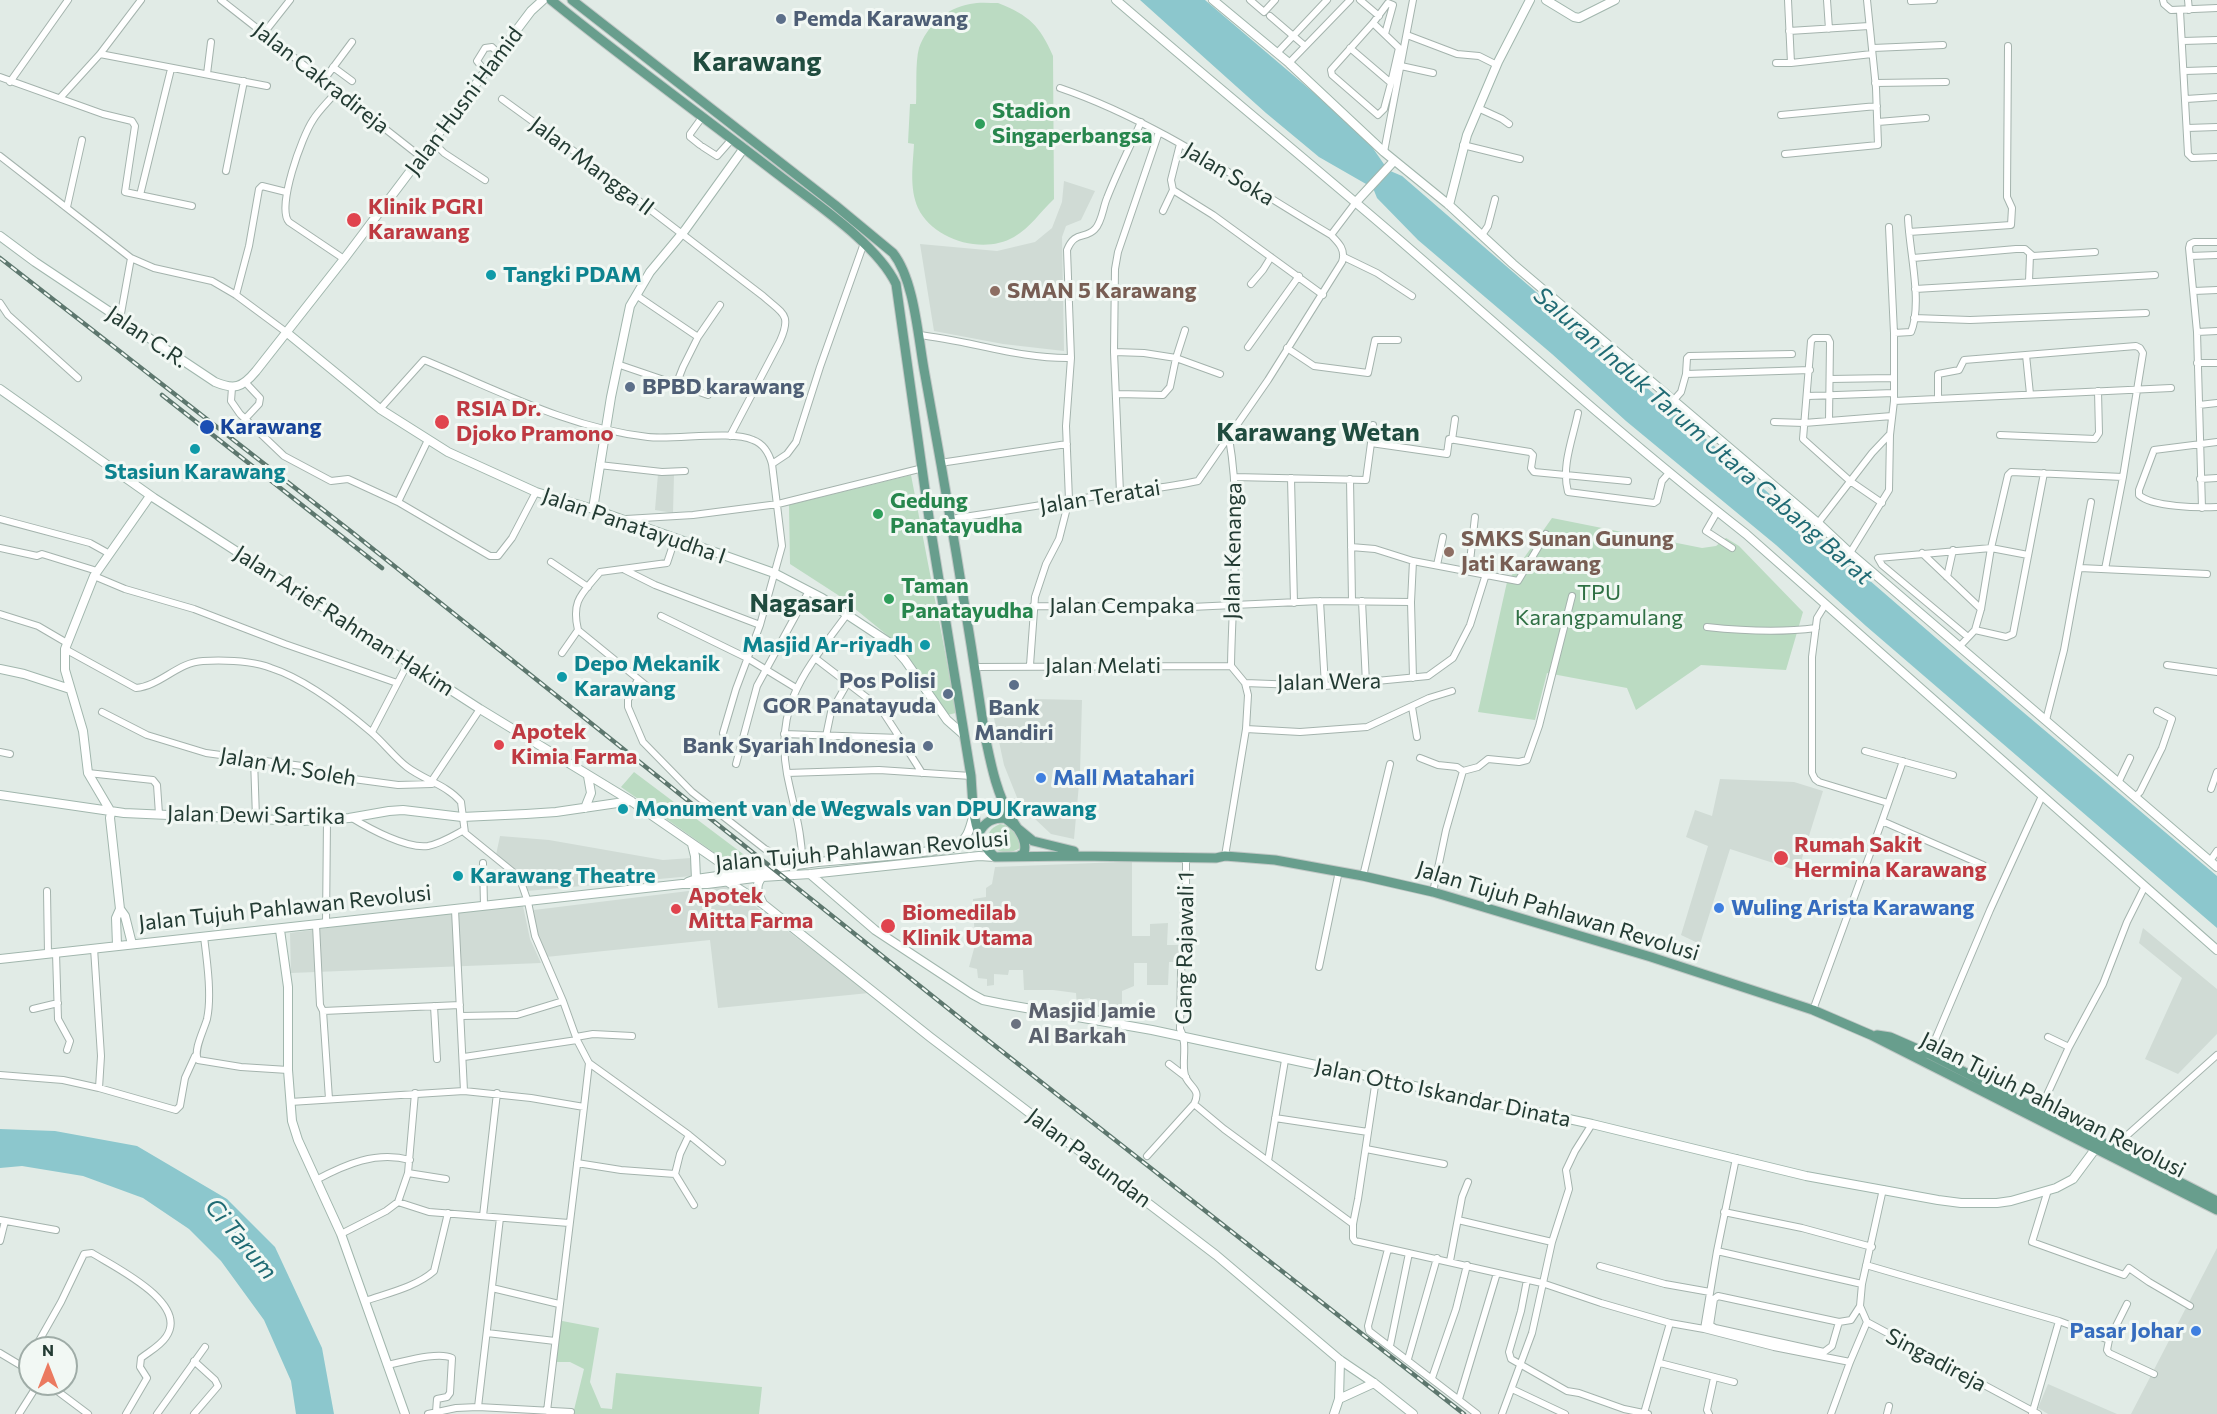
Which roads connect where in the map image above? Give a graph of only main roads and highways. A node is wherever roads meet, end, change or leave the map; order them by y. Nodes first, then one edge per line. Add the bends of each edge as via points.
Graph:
1 (551, 0) edge
2 (572, 0) edge
3 (688, 92) junction
4 (684, 101) junction
5 (726, 128) junction
6 (930, 400) junction
7 (912, 402) junction
8 (1019, 831) junction
9 (979, 833) junction
10 (1019, 856) junction
11 (1225, 856) junction
12 (1871, 1035) junction
13 (2217, 1201) edge
14 (2217, 1210) edge

1 - 4 main road
2 - 3 main road
3 - 4 main road
3 - 5 main road
4 - 5 main road
5 - 6 main road via 835,205 899,262 906,278
5 - 7 main road via 732,139 883,261 896,284
6 - 7 main road
6 - 8 main road via 985,736 995,782
7 - 9 main road
8 - 9 main road via 1010,820 996,818
8 - 10 main road via 1025,847
8 - 11 main road, Jalan Tujuh Pahlawan Revolusi via 1033,841 1078,852 1217,852
9 - 10 main road, Jalan Tujuh Pahlawan Revolusi via 985,848 995,857
10 - 11 main road, Jalan Tujuh Pahlawan Revolusi via 1129,860
11 - 12 main road, Jalan Tujuh Pahlawan Revolusi via 1339,871 1432,892 1651,957 1813,1010
12 - 13 main road, Jalan Tujuh Pahlawan Revolusi via 1890,1037 1929,1054
12 - 14 main road, Jalan Tujuh Pahlawan Revolusi

